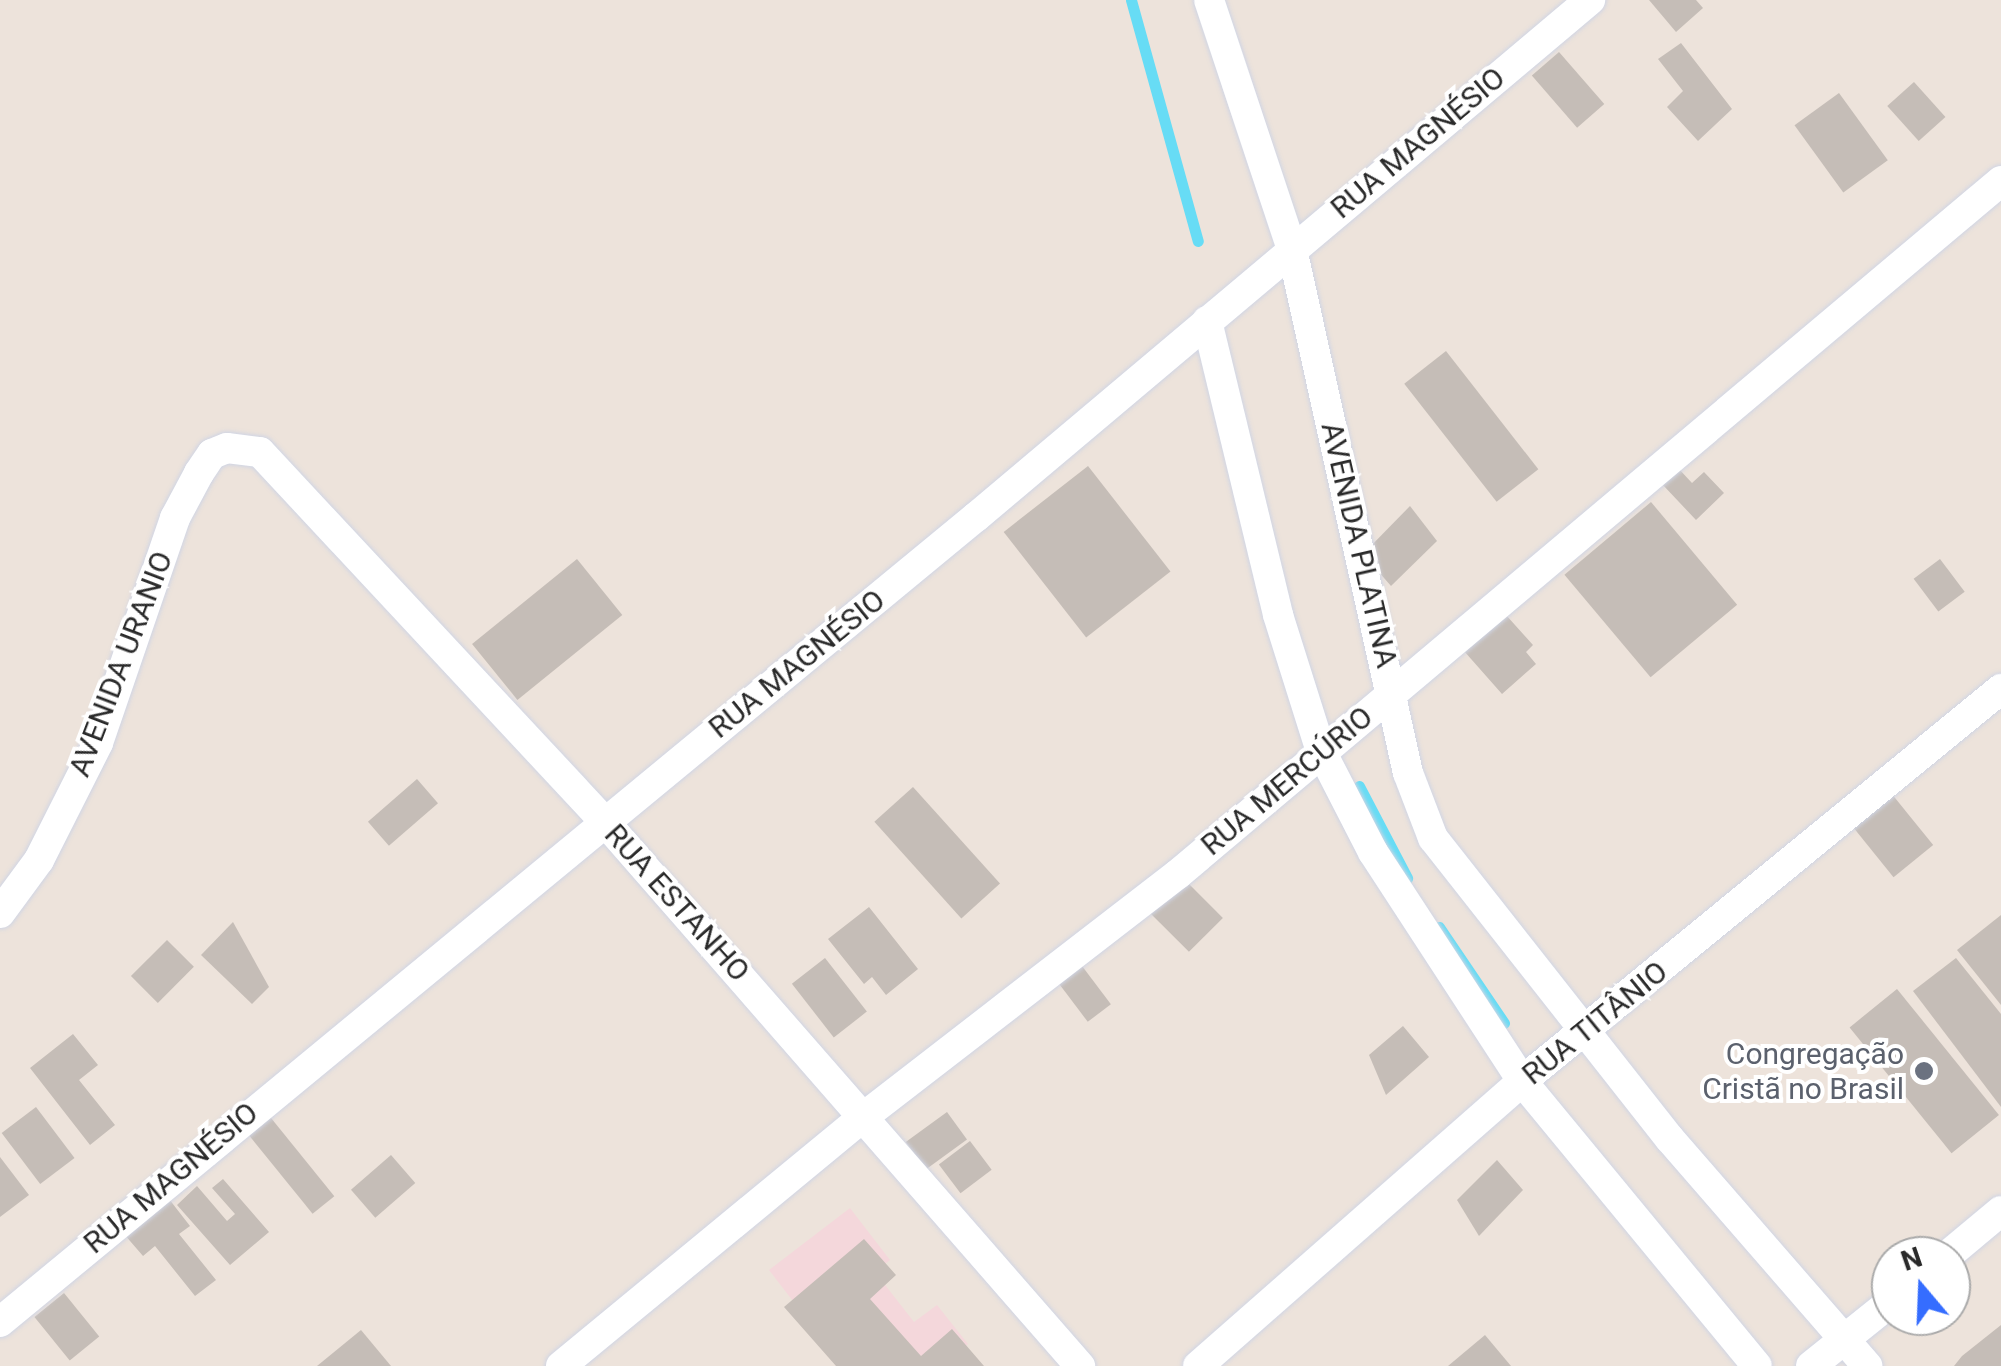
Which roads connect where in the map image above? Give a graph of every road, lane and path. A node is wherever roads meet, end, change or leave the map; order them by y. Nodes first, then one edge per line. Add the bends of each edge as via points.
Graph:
1 (1209, 0) edge
2 (1590, 0) edge
3 (2001, 181) edge
4 (1292, 249) junction
5 (1207, 320) junction
6 (260, 452) joint
7 (2001, 689) edge
8 (1392, 692) junction
9 (1321, 751) junction
10 (604, 822) junction
11 (0, 913) edge
12 (1586, 1033) junction
13 (1522, 1080) junction
14 (866, 1114) junction
15 (2001, 1211) edge
16 (1971, 1236) edge
17 (1871, 1319) edge
18 (0, 1322) edge
19 (1846, 1340) junction
20 (561, 1366) edge
21 (1080, 1366) edge
22 (1198, 1366) edge
23 (1757, 1366) edge
24 (1811, 1366) edge
25 (1867, 1366) edge

1 - 4 street, AVENIDA PLATINA
2 - 4 street, RUA MAGNÉSIO
3 - 8 street, RUA MERCÚRIO
4 - 5 street, RUA MAGNÉSIO
4 - 8 street, AVENIDA PLATINA
5 - 9 street via 1278,616
5 - 10 street, RUA MAGNÉSIO
6 - 10 street, RUA ESTANHO
6 - 11 street, AVENIDA URANIO via 227,448 212,454 199,473 175,518 98,743 38,860
7 - 12 street, RUA TITÂNIO
8 - 9 street, RUA MERCÚRIO
8 - 12 street, AVENIDA PLATINA via 1408,773 1434,838
9 - 13 street via 1373,852
9 - 14 street, RUA MERCÚRIO via 1178,874
10 - 14 street, RUA ESTANHO
10 - 18 street, RUA MAGNÉSIO
12 - 13 street, RUA TITÂNIO
12 - 19 street, AVENIDA PLATINA
13 - 22 street, RUA TITÂNIO
13 - 23 street
14 - 20 street, RUA MERCÚRIO
14 - 21 street, RUA ESTANHO
15 - 16 street
17 - 19 street
19 - 24 street
19 - 25 street, AVENIDA PLATINA

